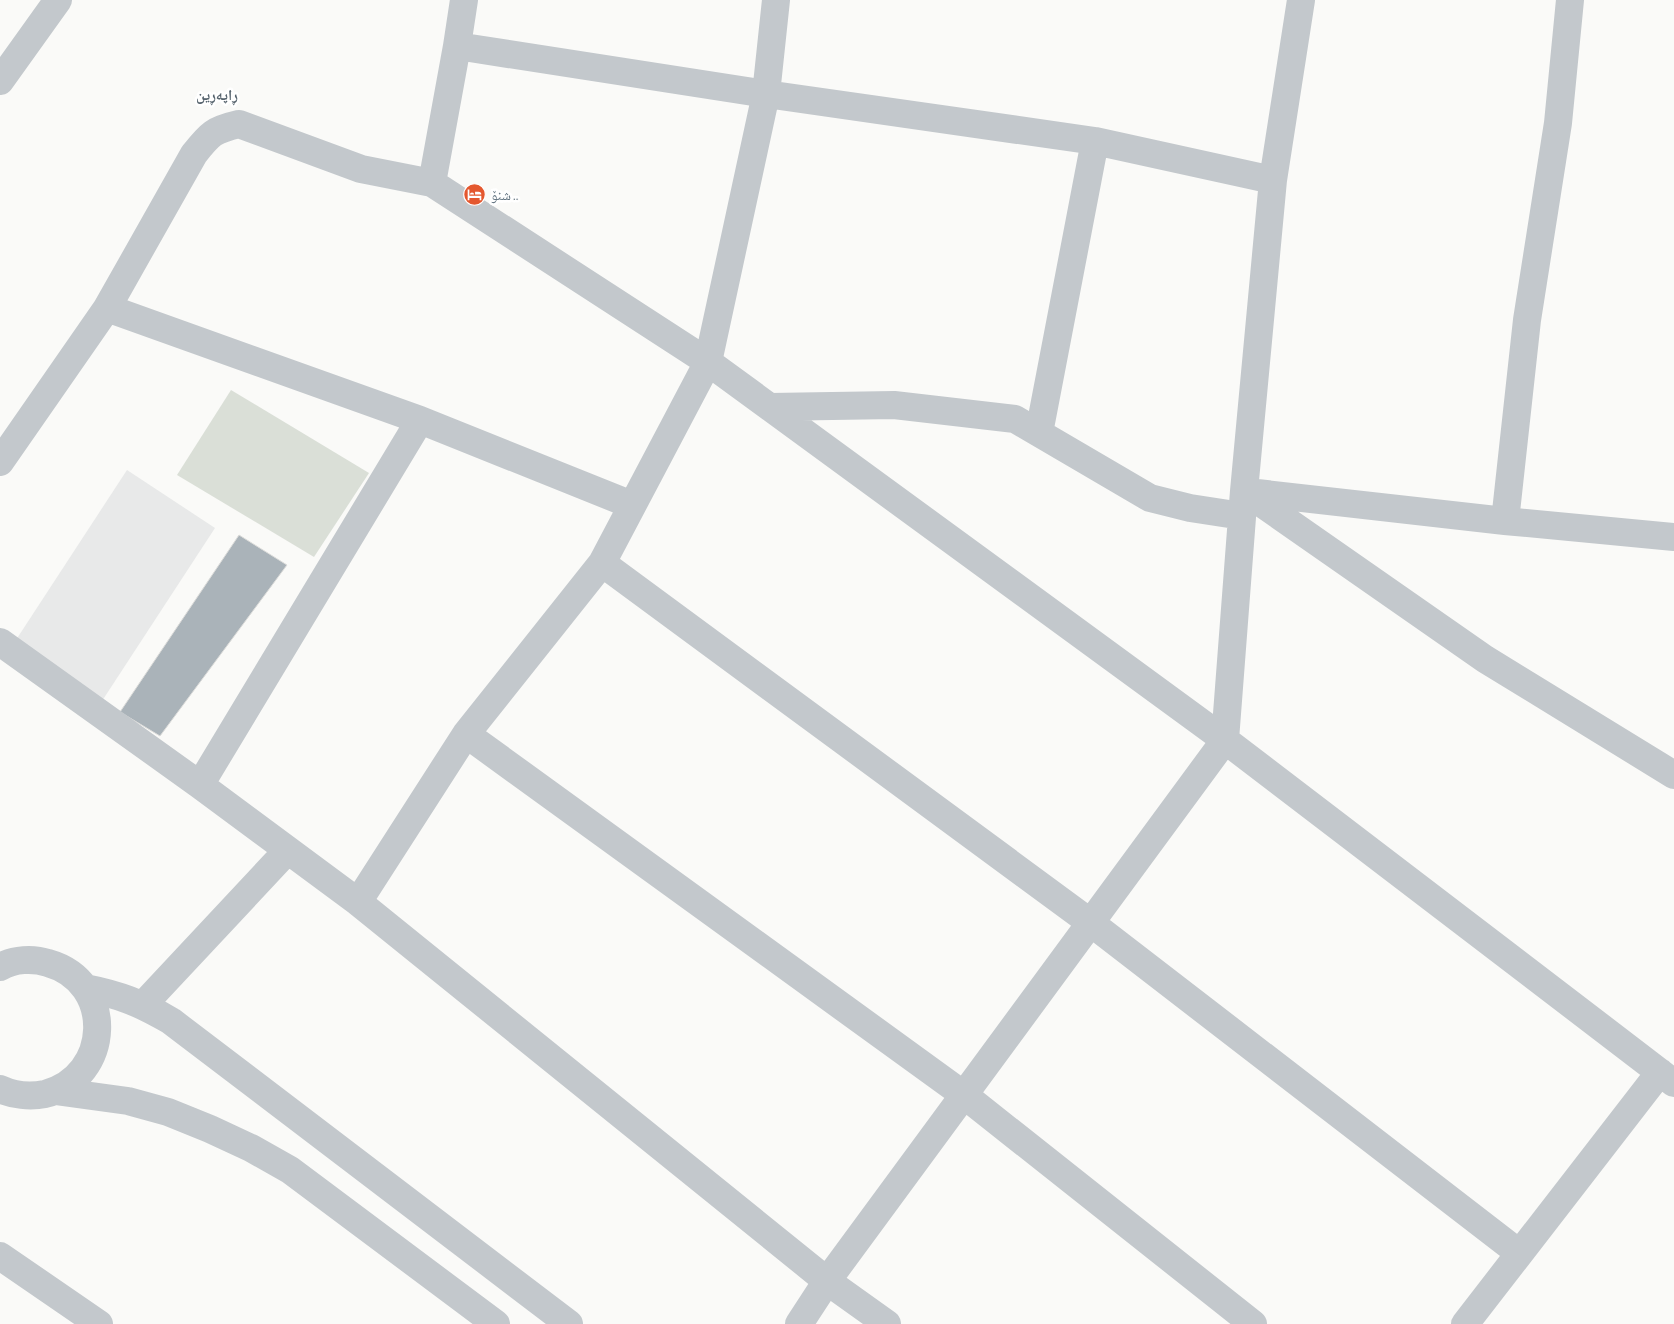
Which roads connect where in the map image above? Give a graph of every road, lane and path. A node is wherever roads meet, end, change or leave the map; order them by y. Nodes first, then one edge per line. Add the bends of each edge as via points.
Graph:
1 (58, 0) edge
2 (464, 0) edge
3 (776, 0) edge
4 (1301, 0) edge
5 (1570, 0) edge
6 (457, 46) junction
7 (0, 82) edge
8 (766, 94) junction
9 (1095, 141) junction
10 (1273, 180) junction
11 (432, 183) junction
12 (107, 308) junction
13 (708, 362) junction
14 (770, 407) junction
15 (420, 420) junction
16 (1039, 433) junction
17 (0, 462) edge
18 (1243, 504) junction
19 (632, 505) junction
20 (1505, 521) junction
21 (1674, 537) edge
22 (602, 563) junction
23 (0, 642) edge
24 (466, 734) junction
25 (1225, 740) junction
26 (1674, 775) edge
27 (200, 785) junction
28 (287, 851) junction
29 (358, 902) junction
30 (1091, 923) junction
31 (0, 967) edge
32 (85, 988) junction
33 (143, 1005) junction
34 (1667, 1077) edge
35 (1, 1090) edge
36 (55, 1091) junction
37 (964, 1095) junction
38 (1519, 1254) junction
39 (0, 1256) edge
40 (827, 1281) junction
41 (99, 1324) edge
42 (496, 1324) edge
43 (568, 1324) edge
44 (799, 1324) edge
45 (887, 1324) edge
46 (1254, 1324) edge
47 (1464, 1324) edge

1 - 7 street
2 - 6 street
3 - 8 street
4 - 10 street
5 - 20 street via 1558,123 1527,320
6 - 8 street
6 - 11 street
8 - 9 street
8 - 13 street
9 - 10 street
9 - 16 street
10 - 18 street
11 - 12 street via 361,169 239,124 220,129 208,136 194,154
11 - 13 street
12 - 15 street
12 - 17 street
13 - 14 street
13 - 19 street
14 - 16 street via 894,405 1015,419
14 - 25 street
15 - 19 street
15 - 27 street
16 - 18 street via 1150,498 1190,508
18 - 20 street
18 - 25 street
18 - 26 street via 1485,660
19 - 22 street
20 - 21 street
22 - 24 street
22 - 30 street
23 - 27 street
24 - 29 street
24 - 37 street
25 - 30 street
25 - 34 street
27 - 28 street
28 - 29 street
28 - 33 street
29 - 40 street
30 - 37 street
30 - 38 street
31 - 32 street via 22,960 57,965
32 - 33 street
32 - 36 street via 94,1003 97,1038 83,1070
33 - 43 street via 171,1022
34 - 38 street
35 - 36 street via 20,1095
36 - 42 street via 128,1101 168,1112 251,1148 290,1170
37 - 40 street
37 - 46 street
38 - 47 street
39 - 41 street
40 - 44 street
40 - 45 street

